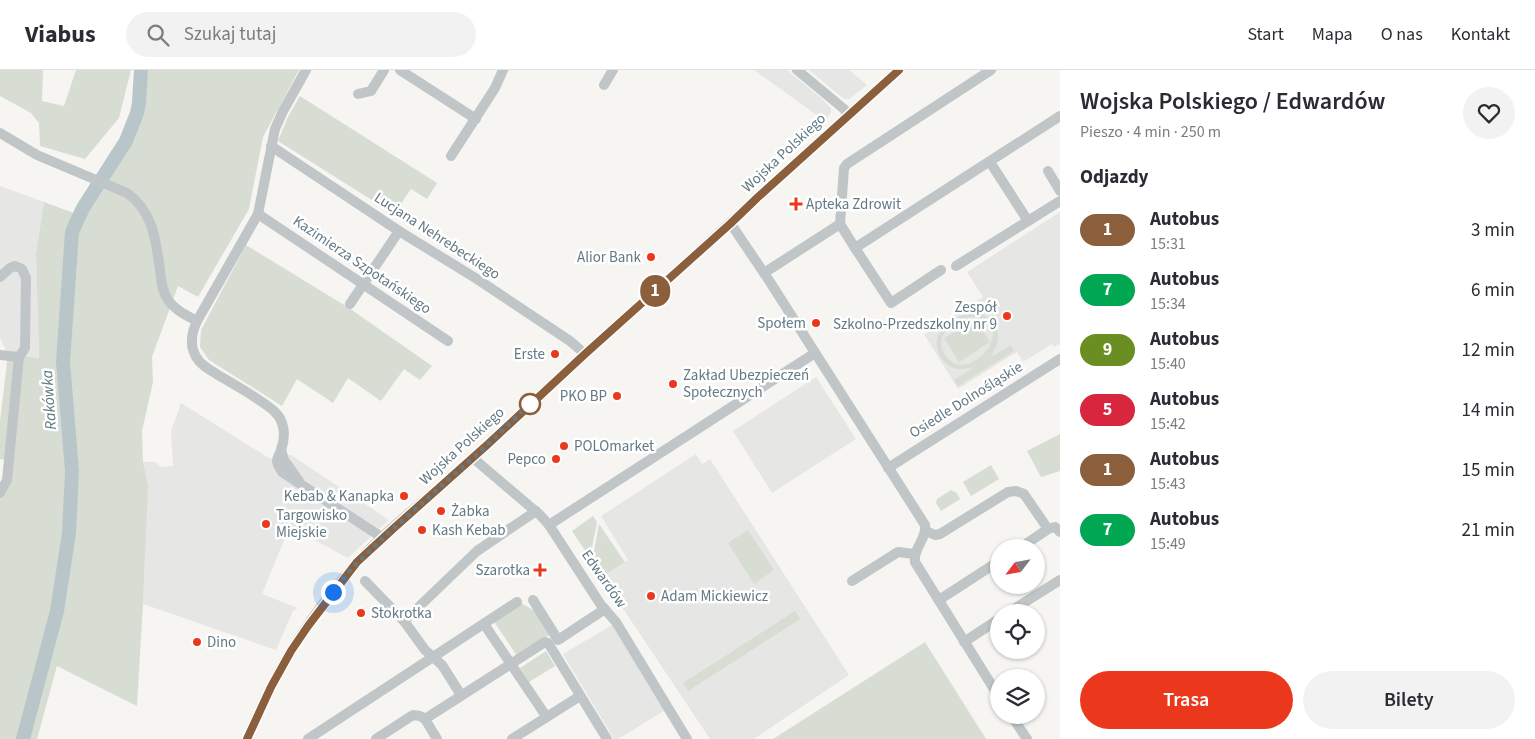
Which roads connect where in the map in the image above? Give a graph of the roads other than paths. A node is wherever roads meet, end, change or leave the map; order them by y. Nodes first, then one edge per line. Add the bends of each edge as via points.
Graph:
1 (306, 70) edge
2 (384, 70) edge
3 (400, 70) edge
4 (503, 70) edge
5 (613, 70) edge
6 (797, 70) edge
7 (899, 70) edge
8 (990, 70) edge
9 (604, 85) dead end
10 (358, 94) dead end
11 (848, 115) junction
12 (1060, 116) edge
13 (476, 119) junction
14 (0, 133) edge
15 (271, 146) junction
16 (451, 156) dead end
17 (990, 162) junction
18 (1048, 172) dead end
19 (1060, 190) edge
20 (1060, 201) edge
21 (258, 214) junction
22 (1028, 221) junction
23 (730, 224) junction
24 (840, 224) junction
25 (399, 230) junction
26 (855, 248) junction
27 (956, 266) dead end
28 (941, 270) dead end
29 (764, 273) junction
30 (0, 277) edge
31 (364, 284) junction
32 (350, 304) dead end
33 (196, 321) junction
34 (448, 341) dead end
35 (815, 353) junction
36 (585, 354) junction
37 (0, 355) edge
38 (19, 357) junction
39 (1060, 359) edge
40 (473, 458) junction
41 (888, 468) junction
42 (4, 469) edge
43 (0, 493) edge
44 (536, 511) junction
45 (550, 525) junction
46 (1048, 529) junction
47 (926, 531) junction
48 (1060, 532) edge
49 (383, 538) junction
50 (1033, 539) edge
51 (914, 554) junction
52 (990, 567) edge
53 (1060, 580) edge
54 (365, 581) dead end
55 (852, 581) dead end
56 (534, 600) dead end
57 (939, 600) junction
58 (517, 602) dead end
59 (1022, 604) edge
60 (605, 609) junction
61 (404, 621) junction
62 (484, 624) junction
63 (990, 625) edge
64 (964, 642) junction
65 (432, 657) junction
66 (511, 663) junction
67 (990, 683) edge
68 (462, 695) junction
69 (580, 696) junction
70 (546, 716) junction
71 (425, 719) junction
72 (1017, 724) edge
73 (517, 738) edge
74 (247, 739) edge
75 (308, 739) edge
76 (376, 739) edge
77 (437, 739) edge
78 (607, 739) edge
79 (687, 739) edge
80 (1027, 739) edge

1 - 15 street via 278,121
2 - 10 street via 370,90
3 - 13 street
4 - 13 street
5 - 9 street
6 - 11 street
7 - 11 street, Wojska Polskiego
8 - 24 street via 847,164 844,168
11 - 23 street, Wojska Polskiego
12 - 17 street
13 - 16 street
14 - 33 street via 37,155 130,195 152,225 166,296 176,308
15 - 21 street
15 - 25 street, Lucjana Nehrebeckiego
17 - 22 street
17 - 26 street
18 - 19 street
20 - 22 street
21 - 31 street, Kazimierza Szpotańskiego
21 - 33 street
22 - 27 street
23 - 29 street
23 - 36 street, Wojska Polskiego
24 - 26 street
24 - 29 street
25 - 31 street
25 - 36 street, Lucjana Nehrebeckiego
26 - 28 street via 890,303
29 - 35 street
30 - 38 street via 15,266 22,269 26,278 25,348
31 - 32 street
31 - 34 street, Kazimierza Szpotańskiego
33 - 49 street via 192,342 197,358 274,411 285,433 284,460 300,483
35 - 41 street
35 - 45 street
36 - 40 street, Wojska Polskiego
37 - 38 street
38 - 42 street
39 - 41 street, Osiedle Dolnośląskie
40 - 44 street, Edwardów
40 - 49 street, Wojska Polskiego
41 - 47 street
42 - 43 street via 7,480
44 - 45 street, Edwardów
44 - 61 street via 477,551
45 - 60 street, Edwardów
46 - 47 street via 1024,494 1016,491 1008,492 940,534
46 - 48 street via 1055,527
46 - 50 street
47 - 51 street
49 - 74 street, Wojska Polskiego via 353,567 308,626 278,674
51 - 55 street via 898,552
51 - 57 street via 915,562
52 - 57 street
53 - 59 street
54 - 61 street
56 - 60 street via 558,640
57 - 64 street
58 - 62 street
60 - 79 street, Edwardów
61 - 65 street
62 - 65 street
62 - 66 street
63 - 64 street
64 - 67 street
65 - 68 street via 442,664
65 - 75 street
66 - 68 street
66 - 69 street via 542,643 548,643
66 - 70 street
68 - 71 street
69 - 70 street
69 - 78 street
70 - 73 street
71 - 76 street via 413,715
71 - 77 street
72 - 80 street

